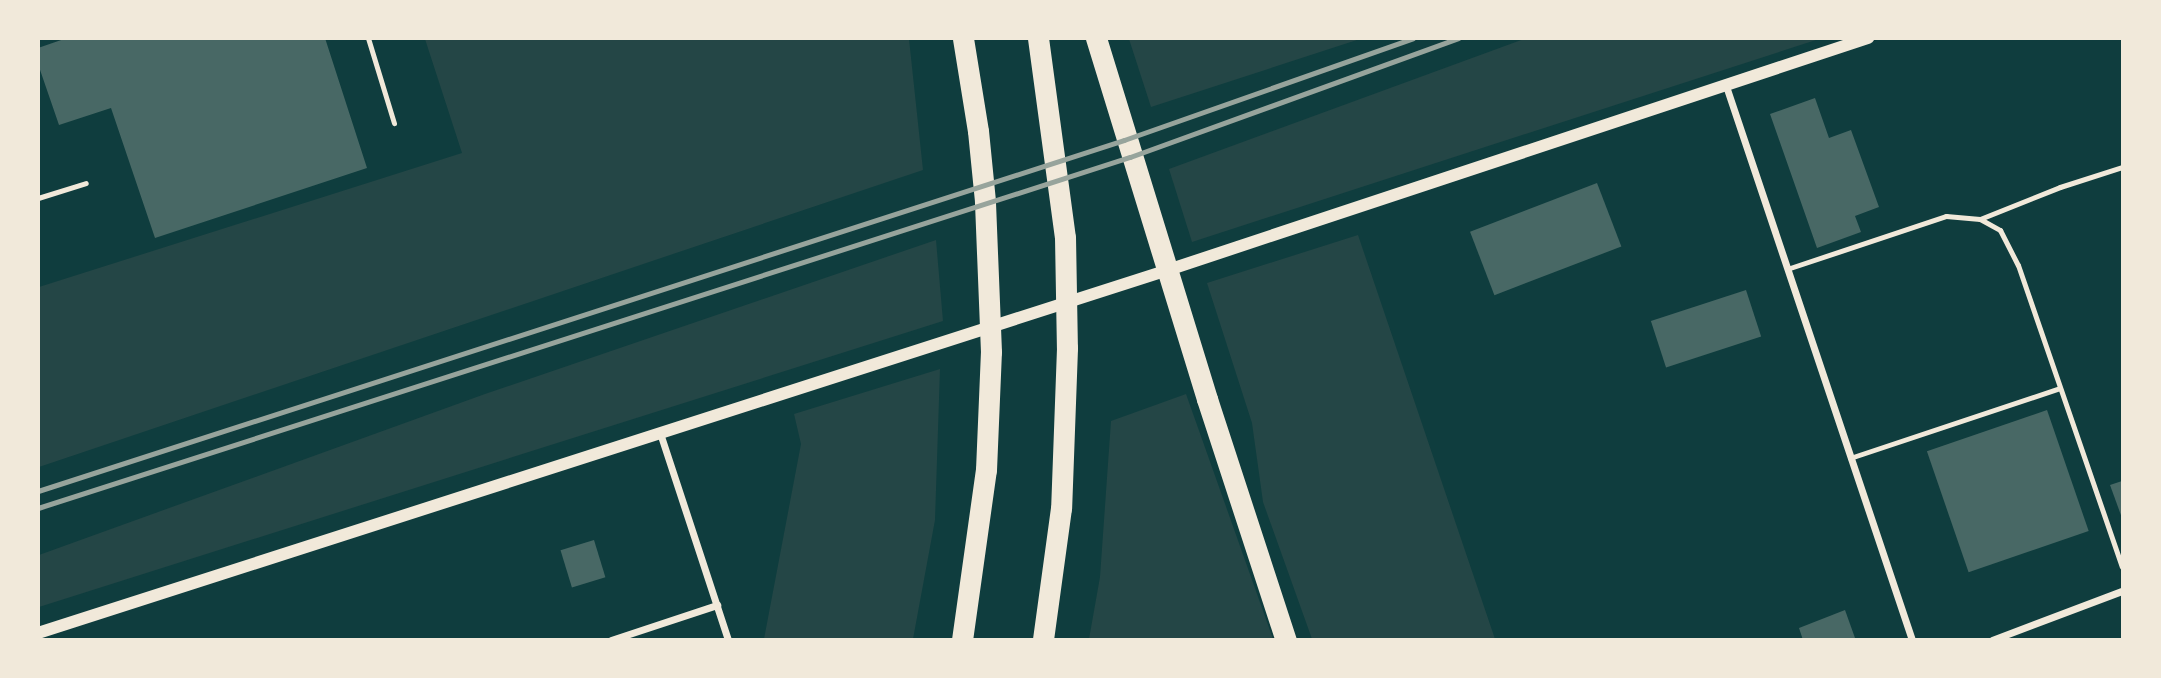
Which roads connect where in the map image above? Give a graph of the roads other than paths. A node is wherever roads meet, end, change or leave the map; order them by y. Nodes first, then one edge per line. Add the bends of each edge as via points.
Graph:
1 (369, 38) edge
2 (963, 38) edge
3 (1038, 38) edge
4 (1096, 38) edge
5 (1868, 38) edge
6 (1726, 86) junction
7 (394, 123) dead end
8 (2123, 167) edge
9 (86, 183) dead end
10 (38, 198) edge
11 (1980, 219) junction
12 (1787, 269) junction
13 (2060, 388) junction
14 (660, 433) junction
15 (1850, 458) junction
16 (2123, 567) edge
17 (2123, 591) edge
18 (717, 606) junction
19 (38, 633) edge
20 (611, 639) edge
21 (728, 639) edge
22 (962, 639) edge
23 (1043, 639) edge
24 (1286, 639) edge
25 (1912, 639) edge
26 (1992, 639) edge

1 - 7 lane
2 - 22 highway via 978,131 991,352 986,470
3 - 23 highway via 1065,237 1061,508
4 - 24 highway
5 - 6 street
6 - 12 street
6 - 14 street
8 - 11 lane
9 - 10 lane
11 - 12 lane via 1946,216
11 - 13 lane via 2000,230 2018,265
12 - 15 street
13 - 15 lane
13 - 16 lane
14 - 18 street
14 - 19 street
15 - 25 street
17 - 26 street
18 - 20 street
18 - 21 street

